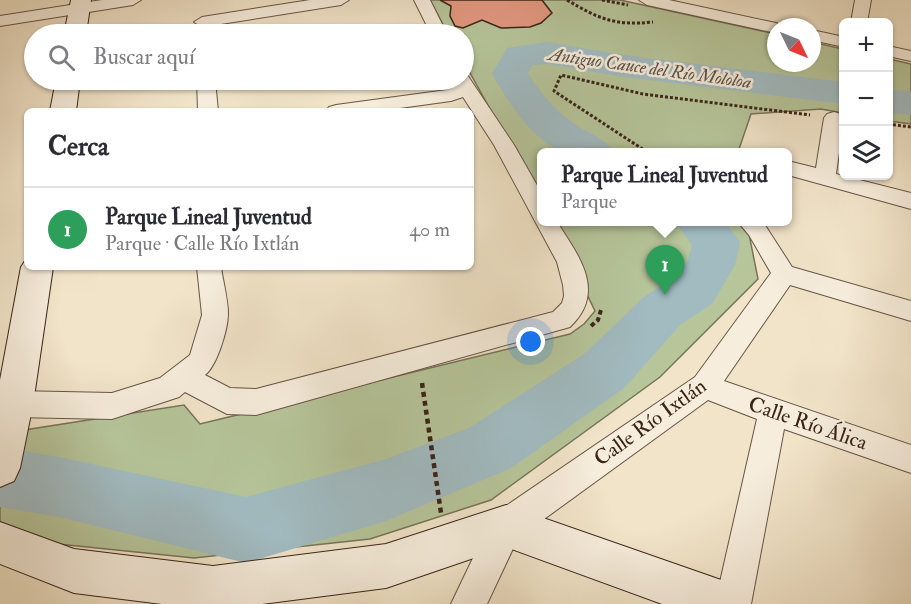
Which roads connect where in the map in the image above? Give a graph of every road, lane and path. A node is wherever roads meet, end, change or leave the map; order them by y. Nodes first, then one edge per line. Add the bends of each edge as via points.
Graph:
1 (133, 0) edge
2 (341, 0) edge
3 (422, 0) edge
4 (647, 0) edge
5 (863, 0) edge
6 (80, 4) edge
7 (860, 18) edge
8 (0, 21) edge
9 (202, 22) edge
10 (77, 24) edge
11 (434, 24) edge
12 (767, 24) edge
13 (821, 37) edge
14 (839, 41) edge
15 (893, 52) edge
16 (911, 56) edge
17 (66, 90) edge
18 (207, 90) edge
19 (456, 90) edge
20 (467, 90) edge
21 (63, 108) edge
22 (208, 108) edge
23 (358, 108) edge
24 (834, 118) joint
25 (893, 125) edge
26 (911, 127) edge
27 (640, 148) edge
28 (792, 169) edge
29 (825, 178) junction
30 (911, 201) edge
31 (537, 205) edge
32 (548, 226) edge
33 (754, 226) edge
34 (36, 270) edge
35 (209, 270) edge
36 (784, 274) junction
37 (911, 311) edge
38 (183, 377) junction
39 (422, 378) dead end
40 (705, 386) junction
41 (7, 402) edge
42 (773, 412) junction
43 (911, 459) edge
44 (0, 468) edge
45 (440, 506) dead end
46 (506, 526) junction
47 (0, 543) edge
48 (207, 596) edge
49 (469, 604) edge
50 (724, 604) edge
51 (733, 604) edge

1 - 6 street
2 - 9 street
3 - 11 street
4 - 12 street via 753,17
5 - 7 street
6 - 8 street
6 - 10 street
13 - 14 street
15 - 16 street
17 - 21 street
18 - 22 street
19 - 23 street via 451,95
20 - 31 street
24 - 27 path via 643,94 561,75 554,91
24 - 29 street
25 - 26 path
28 - 29 street
29 - 30 street
32 - 38 street via 573,270 576,289 574,306 561,320 256,402 227,401
33 - 36 street
34 - 41 street
35 - 38 street via 215,315 202,362
36 - 37 street
36 - 40 street, Calle Río Ixtlán
38 - 41 street via 170,388 112,406
39 - 45 path
40 - 42 street, Calle Río Álica
40 - 46 street, Calle Río Ixtlán
41 - 44 street
42 - 43 street, Calle Río Álica
42 - 51 street
46 - 48 street via 386,566
46 - 49 street, Calle Río Ixtlán
46 - 50 street
47 - 48 street via 74,571

